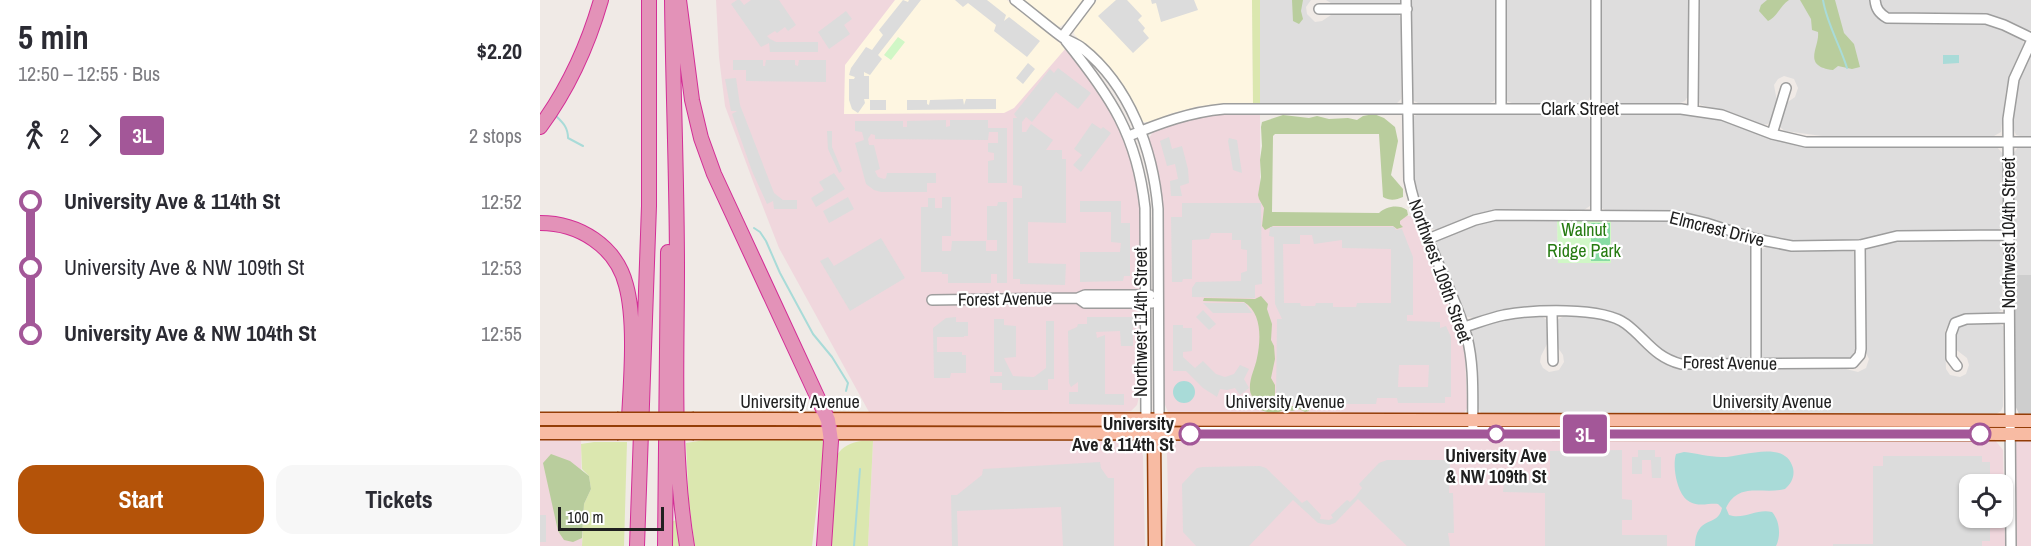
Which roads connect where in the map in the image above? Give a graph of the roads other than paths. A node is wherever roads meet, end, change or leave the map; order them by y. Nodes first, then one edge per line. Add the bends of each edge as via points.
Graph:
1 (601, 0) edge
2 (649, 0) edge
3 (672, 0) edge
4 (679, 0) edge
5 (1015, 0) edge
6 (1090, 0) edge
7 (1501, 0) edge
8 (1596, 0) edge
9 (1694, 0) edge
10 (1875, 0) edge
11 (1406, 5) edge
12 (1319, 9) dead end
13 (1062, 37) junction
14 (2031, 40) edge
15 (672, 46) junction
16 (1786, 88) dead end
17 (1407, 109) junction
18 (1501, 109) junction
19 (1595, 109) junction
20 (1693, 110) junction
21 (540, 127) edge
22 (1140, 131) junction
23 (1772, 134) junction
24 (1129, 136) junction
25 (2008, 142) junction
26 (2031, 142) edge
27 (1596, 215) junction
28 (540, 223) edge
29 (2009, 235) junction
30 (1428, 239) junction
31 (1756, 239) junction
32 (1860, 245) junction
33 (1145, 299) junction
34 (1159, 299) junction
35 (932, 300) dead end
36 (1552, 312) junction
37 (2009, 318) junction
38 (1464, 327) junction
39 (1553, 361) dead end
40 (1756, 364) junction
41 (1957, 366) dead end
42 (540, 419) edge
43 (1153, 420) junction
44 (1473, 420) junction
45 (2031, 421) edge
46 (829, 427) junction
47 (2010, 428) junction
48 (540, 433) edge
49 (1154, 434) junction
50 (1473, 434) junction
51 (2031, 434) edge
52 (639, 455) junction
53 (827, 488) junction
54 (637, 546) edge
55 (665, 546) edge
56 (687, 546) edge
57 (818, 546) edge
58 (824, 546) edge
59 (1155, 546) edge
60 (2011, 546) edge

1 - 21 highway via 576,68
2 - 52 highway via 649,206
3 - 15 highway
4 - 46 highway via 701,138
5 - 13 street, Northwest 114th Street
6 - 13 street
7 - 18 street
8 - 19 street
9 - 20 street
10 - 14 street via 1880,14 1887,18 1986,19
11 - 12 street
11 - 17 street, Northwest 109th Street
13 - 22 street, Northwest 114th Street via 1081,47 1106,72
13 - 24 street, Northwest 114th Street via 1094,75
14 - 25 street, Northwest 104th Street via 2011,93
15 - 55 highway via 668,111
15 - 56 highway via 678,418
16 - 23 street
17 - 18 street, Clark Street
17 - 22 street, Clark Street via 1224,109 1172,118
17 - 30 street, Northwest 109th Street via 1409,180
18 - 19 street, Clark Street
19 - 20 street, Clark Street
19 - 27 street
20 - 23 street, Clark Street via 1722,115
22 - 24 street, Clark Street
22 - 34 street, Northwest 114th Street via 1156,191
23 - 25 street, Clark Street via 1806,142
24 - 33 street, Northwest 114th Street via 1145,208
25 - 26 street, Clark Street
25 - 29 street, Northwest 104th Street
27 - 30 street, Elmcrest Drive via 1489,216
27 - 31 street, Elmcrest Drive via 1677,216
28 - 52 highway via 561,224 584,233 598,242 620,268 631,309 629,418
29 - 32 street, Elmcrest Drive via 1898,236
29 - 37 street, Northwest 104th Street
30 - 38 street, Northwest 109th Street
31 - 32 street, Elmcrest Drive via 1792,246
31 - 40 street
32 - 40 street, Forest Avenue via 1861,349 1857,359 1846,364
33 - 34 street, Forest Avenue
33 - 35 street, Forest Avenue via 1085,295
33 - 43 street, Northwest 114th Street
34 - 43 street, Northwest 114th Street
36 - 38 street, Forest Avenue via 1502,315
36 - 39 street
36 - 40 street, Forest Avenue via 1610,315 1626,324 1660,356 1681,364
37 - 41 street via 1955,323 1951,358
37 - 47 street, Northwest 104th Street
38 - 44 street, Northwest 109th Street via 1473,375
42 - 46 main road, University Avenue, bridge via 694,420
43 - 44 main road, University Avenue
43 - 46 main road, University Avenue
43 - 49 main road, Northwest 114th Street
44 - 47 main road, University Avenue
44 - 50 street, Northwest 109th Street
45 - 47 main road, University Avenue
46 - 48 main road, University Avenue, bridge via 694,433
46 - 49 main road, University Avenue
46 - 53 highway
47 - 50 main road, University Avenue
47 - 51 main road, University Avenue
47 - 60 street, Northwest 104th Street
49 - 50 main road, University Avenue
49 - 59 main road
52 - 54 highway
53 - 57 highway
53 - 58 highway

